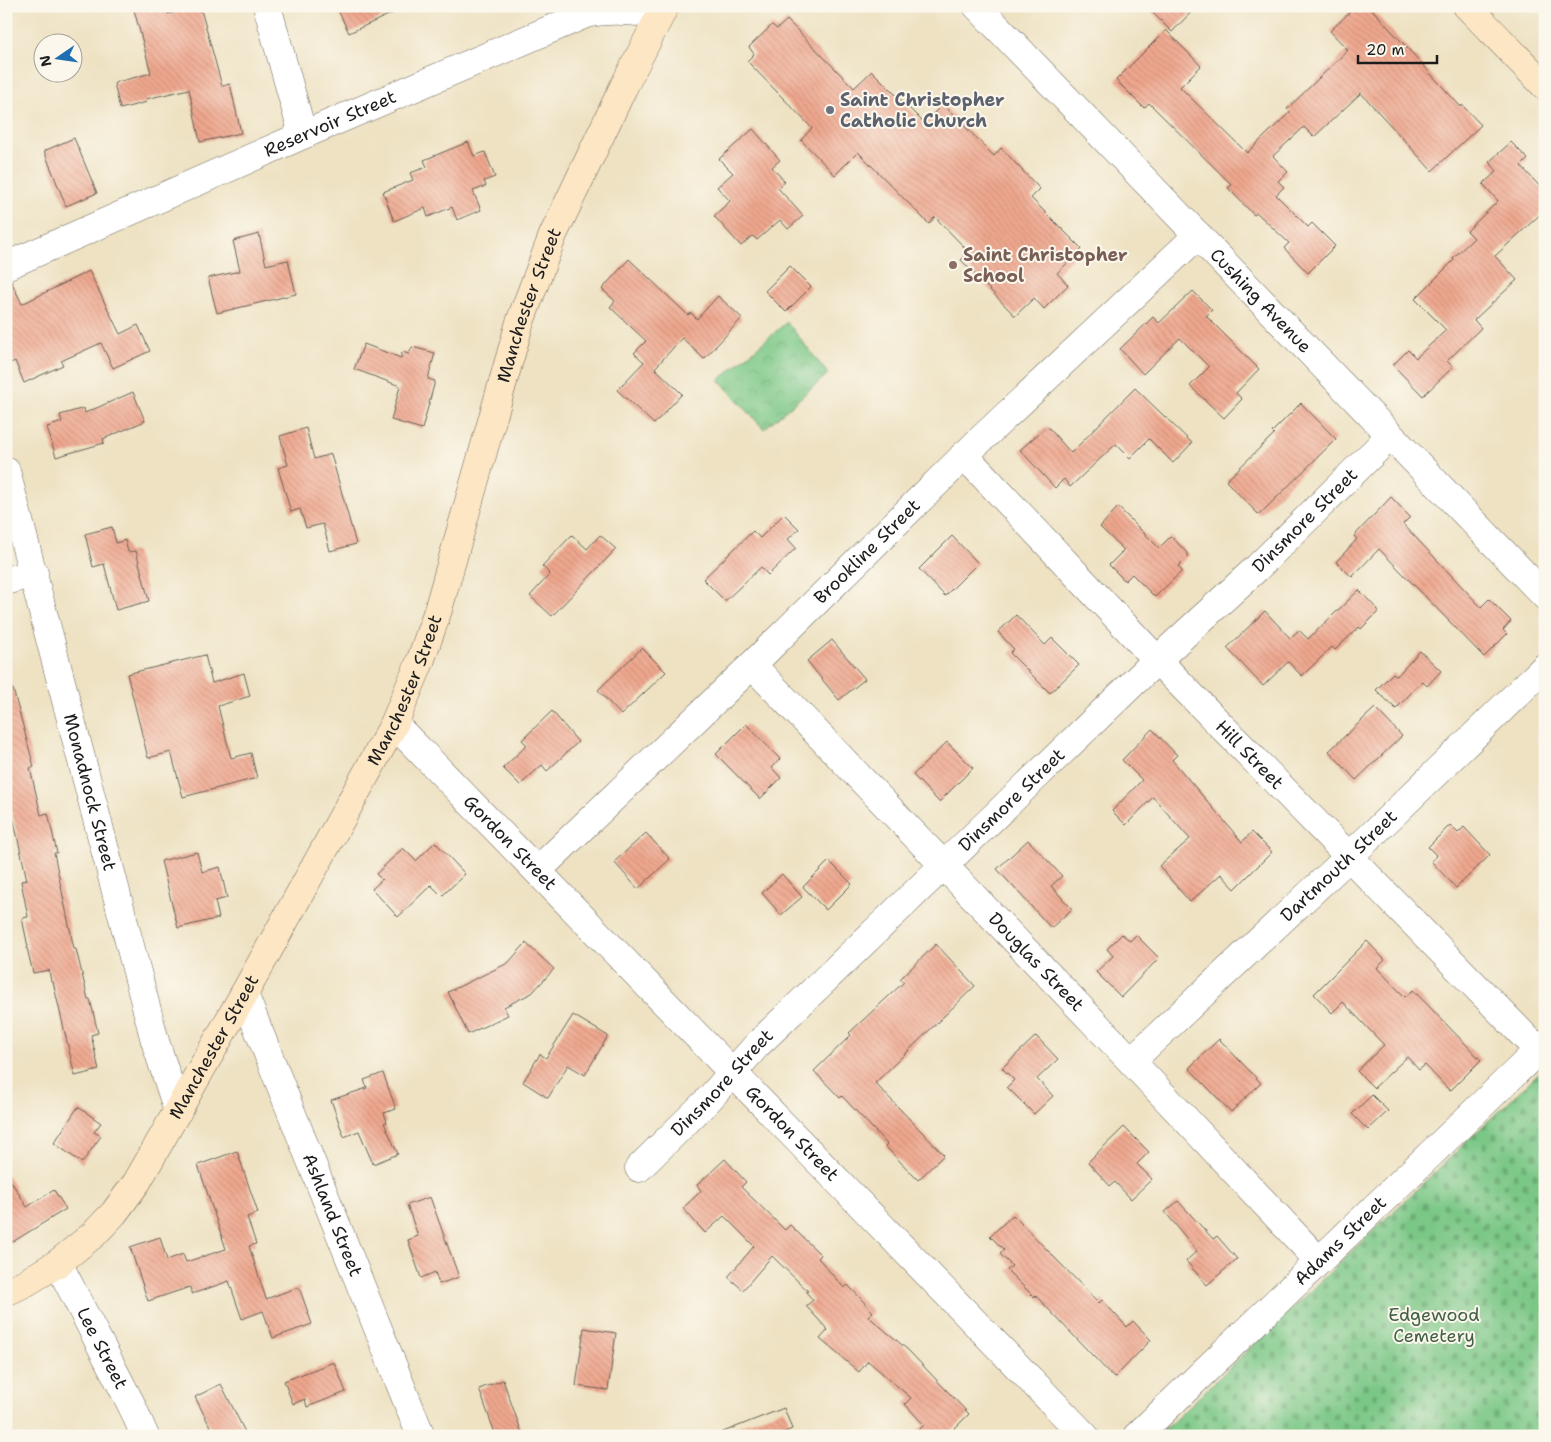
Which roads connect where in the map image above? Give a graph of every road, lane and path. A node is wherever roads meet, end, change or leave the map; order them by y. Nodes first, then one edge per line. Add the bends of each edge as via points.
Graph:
1 (267, 6) edge
2 (977, 6) edge
3 (1467, 6) edge
4 (663, 10) edge
5 (1545, 86) edge
6 (303, 136) junction
7 (1198, 235) junction
8 (6, 266) edge
9 (1390, 436) junction
10 (964, 455) junction
11 (6, 472) edge
12 (34, 573) junction
13 (6, 581) edge
14 (1545, 596) edge
15 (1157, 660) junction
16 (752, 665) junction
17 (1545, 667) edge
18 (394, 724) junction
19 (1349, 858) junction
20 (943, 866) junction
21 (538, 870) junction
22 (244, 994) junction
23 (1541, 1047) edge
24 (1131, 1061) junction
25 (732, 1073) junction
26 (178, 1111) junction
27 (639, 1168) dead end
28 (1319, 1261) junction
29 (58, 1263) junction
30 (6, 1292) edge
31 (145, 1436) edge
32 (421, 1436) edge
33 (1085, 1436) edge
34 (1137, 1436) edge

1 - 6 street
2 - 7 street, Cushing Avenue
3 - 5 street
4 - 6 street, Reservoir Street via 603,10 586,14
4 - 18 street, Manchester Street via 614,104 557,226 533,287 520,322 438,610
6 - 8 street, Reservoir Street
7 - 9 street, Cushing Avenue
7 - 10 street, Brookline Street
9 - 14 street, Cushing Avenue
9 - 15 street, Dinsmore Street
10 - 15 street, Hill Street
10 - 16 street, Brookline Street
11 - 12 street, Monadnock Street
12 - 13 street
12 - 26 street, Monadnock Street via 155,1041
15 - 19 street, Hill Street
15 - 20 street, Dinsmore Street
16 - 20 street, Douglas Street
16 - 21 street, Brookline Street
17 - 19 street, Dartmouth Street
18 - 21 street, Gordon Street
18 - 22 street, Manchester Street
19 - 23 street, Hill Street
19 - 24 street, Dartmouth Street
20 - 24 street, Douglas Street
20 - 25 street, Dinsmore Street
21 - 25 street, Gordon Street
22 - 26 street, Manchester Street
22 - 32 street, Ashland Street
23 - 28 street, Adams Street
24 - 28 street, Douglas Street
25 - 27 street, Dinsmore Street
25 - 33 street, Gordon Street
26 - 29 street, Manchester Street via 137,1182 114,1213
28 - 34 street, Adams Street
29 - 30 street, Manchester Street
29 - 31 street, Lee Street

